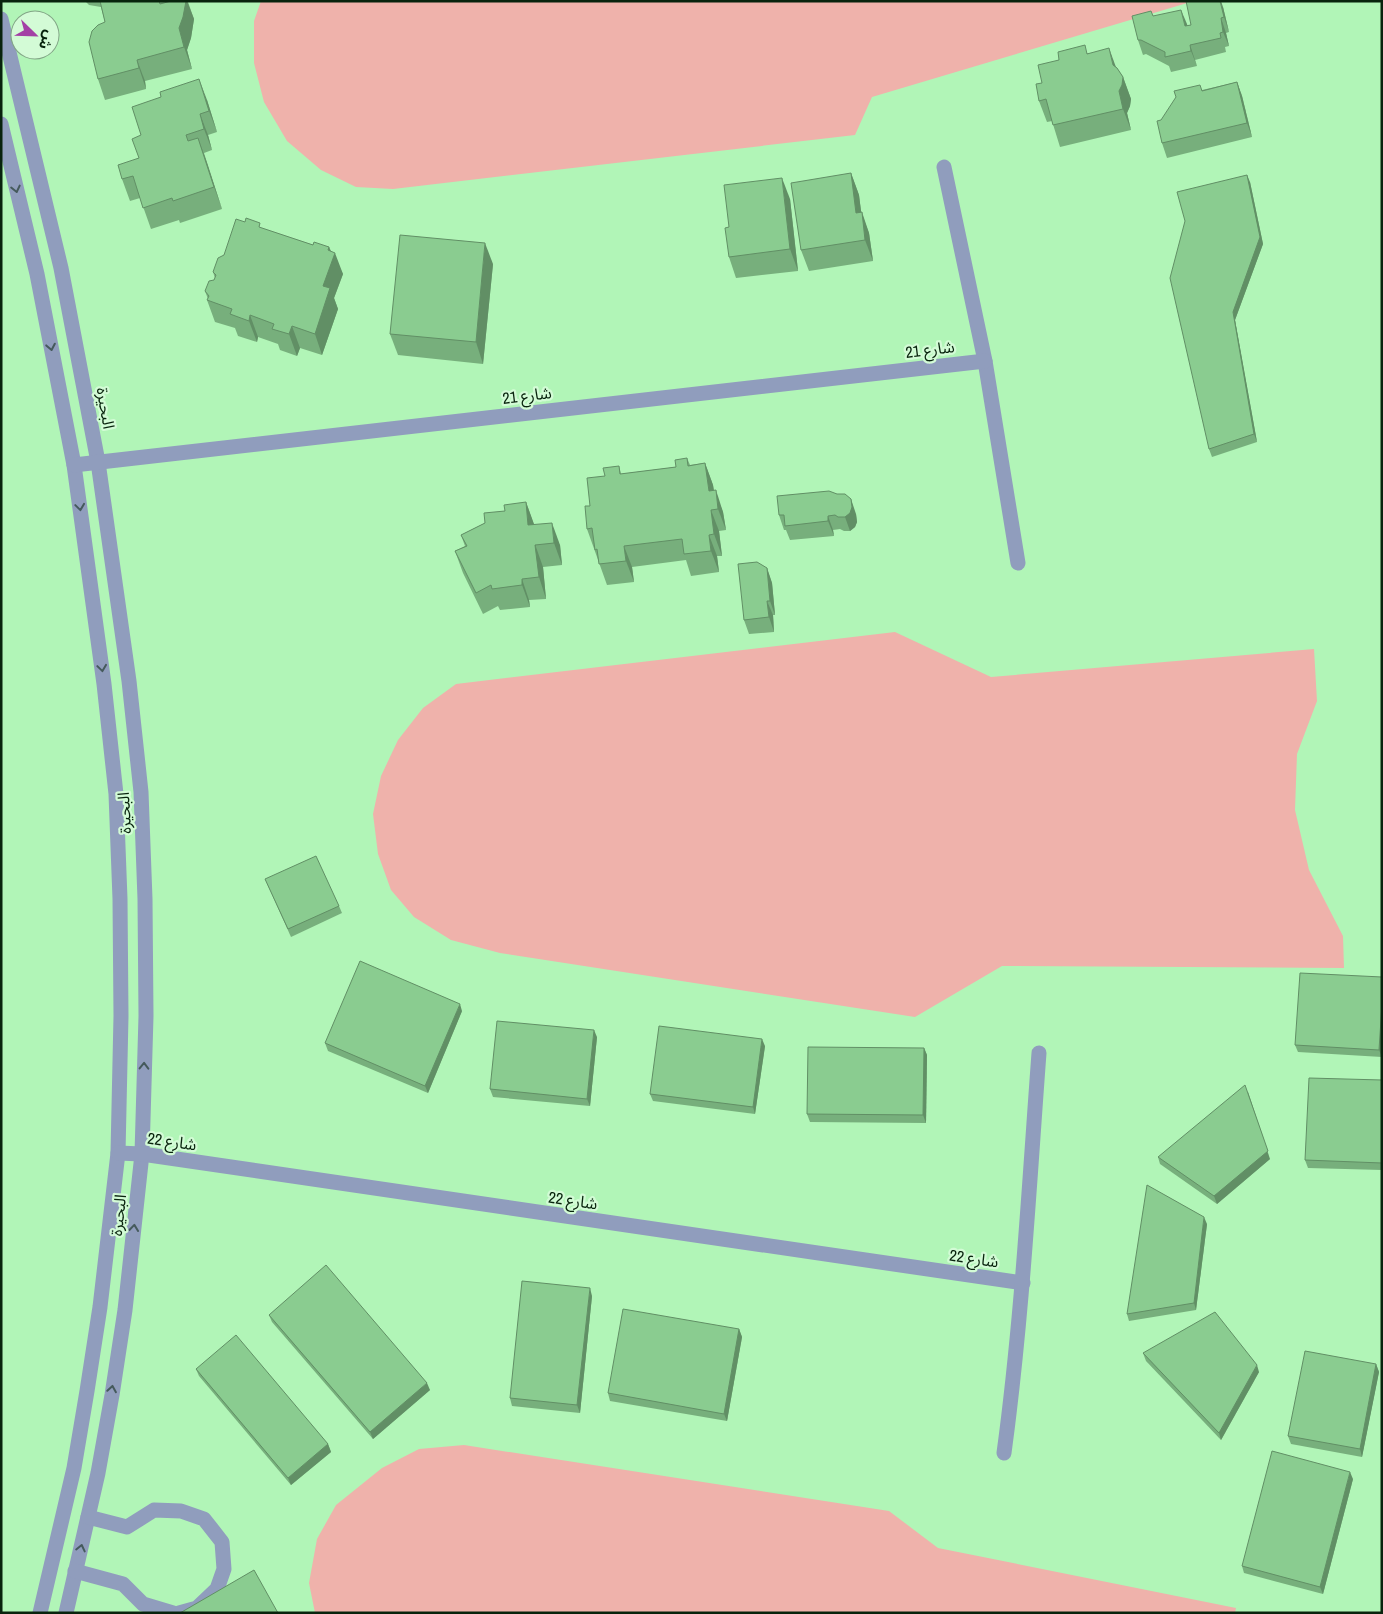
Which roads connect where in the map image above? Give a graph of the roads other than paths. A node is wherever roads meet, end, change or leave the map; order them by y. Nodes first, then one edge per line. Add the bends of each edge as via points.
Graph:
1 (1, 19) edge
2 (1, 124) edge
3 (34, 156) junction
4 (10, 163) junction
5 (944, 167) dead end
6 (985, 361) junction
7 (98, 462) junction
8 (74, 464) junction
9 (1018, 563) dead end
10 (141, 810) junction
11 (117, 812) junction
12 (1039, 1053) dead end
13 (118, 1153) junction
14 (142, 1154) junction
15 (1023, 1283) junction
16 (1004, 1453) dead end
17 (66, 1502) junction
18 (89, 1513) junction
19 (75, 1572) junction
20 (40, 1613) edge
21 (66, 1613) edge
22 (173, 1613) edge
23 (179, 1613) edge

1 - 3 street, البحيرة
2 - 4 street, البحيرة
3 - 4 street
3 - 7 street, البحيرة via 61,268
4 -> 8 street, البحيرة via 37,274
5 - 6 street
6 - 7 street, شارع 21
6 - 9 street
7 - 8 street, شارع 21
7 - 10 street, البحيرة via 129,681
8 -> 11 street, البحيرة via 104,684
10 - 11 street
14 -> 10 street, البحيرة via 146,1016
11 - 13 street, البحيرة via 121,1016
12 - 15 street
13 - 14 street, شارع 22
13 - 17 street, البحيرة via 100,1307
14 - 15 street, شارع 22
18 -> 14 street, البحيرة via 125,1310
15 - 16 street
17 - 18 street
17 - 20 street, البحيرة
19 -> 18 street, البحيرة
18 - 23 street via 127,1527 154,1510 181,1511 204,1520 222,1542 224,1569 217,1589 196,1608
19 - 21 street, البحيرة
19 - 22 street via 123,1584 143,1604

